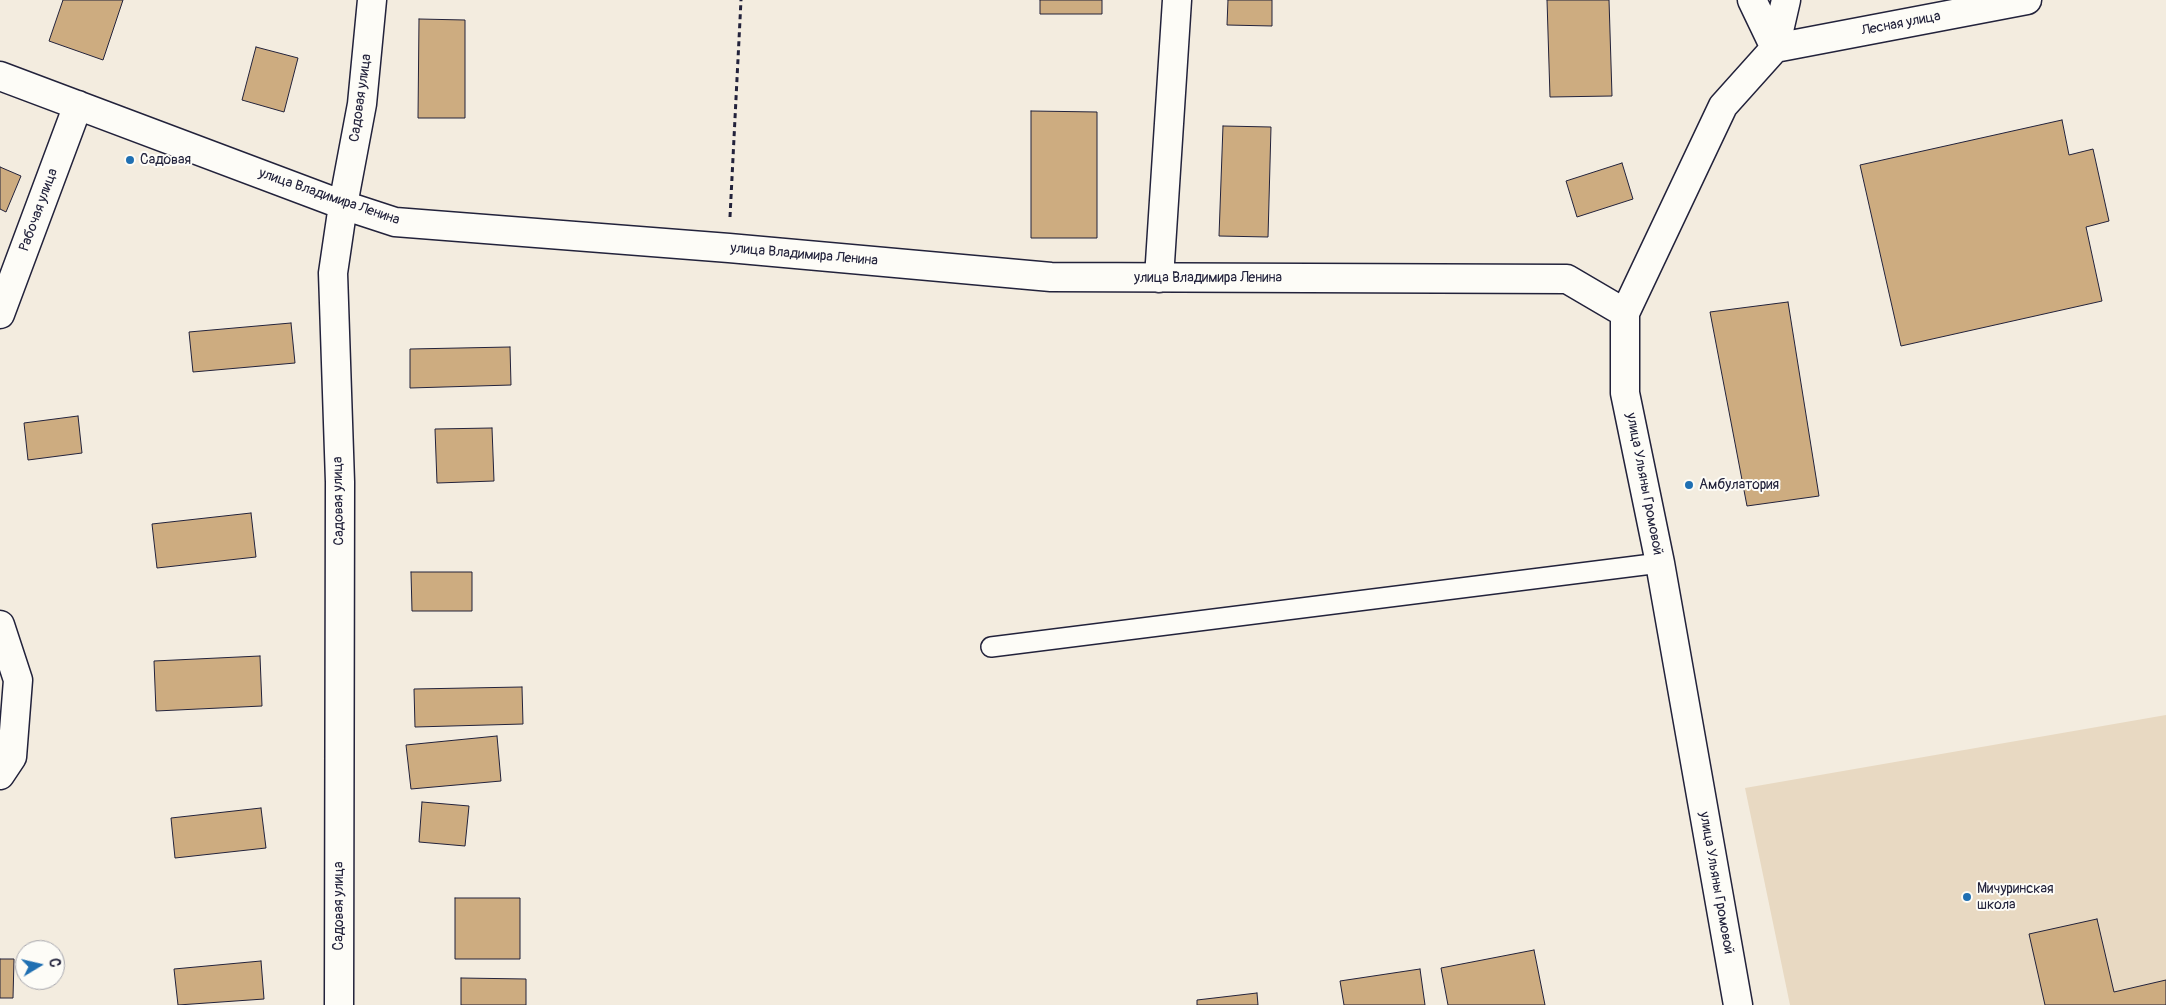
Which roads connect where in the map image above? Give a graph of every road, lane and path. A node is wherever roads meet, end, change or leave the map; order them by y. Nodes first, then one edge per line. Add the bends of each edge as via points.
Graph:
1 (372, 0) edge
2 (741, 0) edge
3 (1177, 0) edge
4 (1752, 0) edge
5 (1786, 0) edge
6 (2027, 0) edge
7 (1775, 48) junction
8 (0, 76) edge
9 (78, 105) junction
10 (343, 205) junction
11 (729, 248) junction
12 (1159, 278) junction
13 (1625, 313) junction
14 (0, 314) edge
15 (1660, 563) junction
16 (0, 625) edge
17 (991, 647) dead end
18 (0, 775) edge
19 (339, 1005) edge
20 (1738, 1005) edge

1 - 10 street, Садовая улица via 362,104
2 - 11 path
3 - 12 street
4 - 7 street
5 - 7 street, улица Ульяны Громовой
6 - 7 street, Лесная улица
7 - 13 street, улица Ульяны Громовой via 1724,106
8 - 9 street, улица Владимира Ленина
9 - 10 street, улица Владимира Ленина
9 - 14 street, Рабочая улица
10 - 11 street, улица Владимира Ленина via 395,222
10 - 19 street, Садовая улица via 334,273 340,482
11 - 12 street, улица Владимира Ленина via 1051,277
12 - 13 street, улица Владимира Ленина via 1567,279
13 - 15 street, улица Ульяны Громовой via 1625,393
15 - 17 lane
15 - 20 street, улица Ульяны Громовой
16 - 18 street via 18,680 12,757

